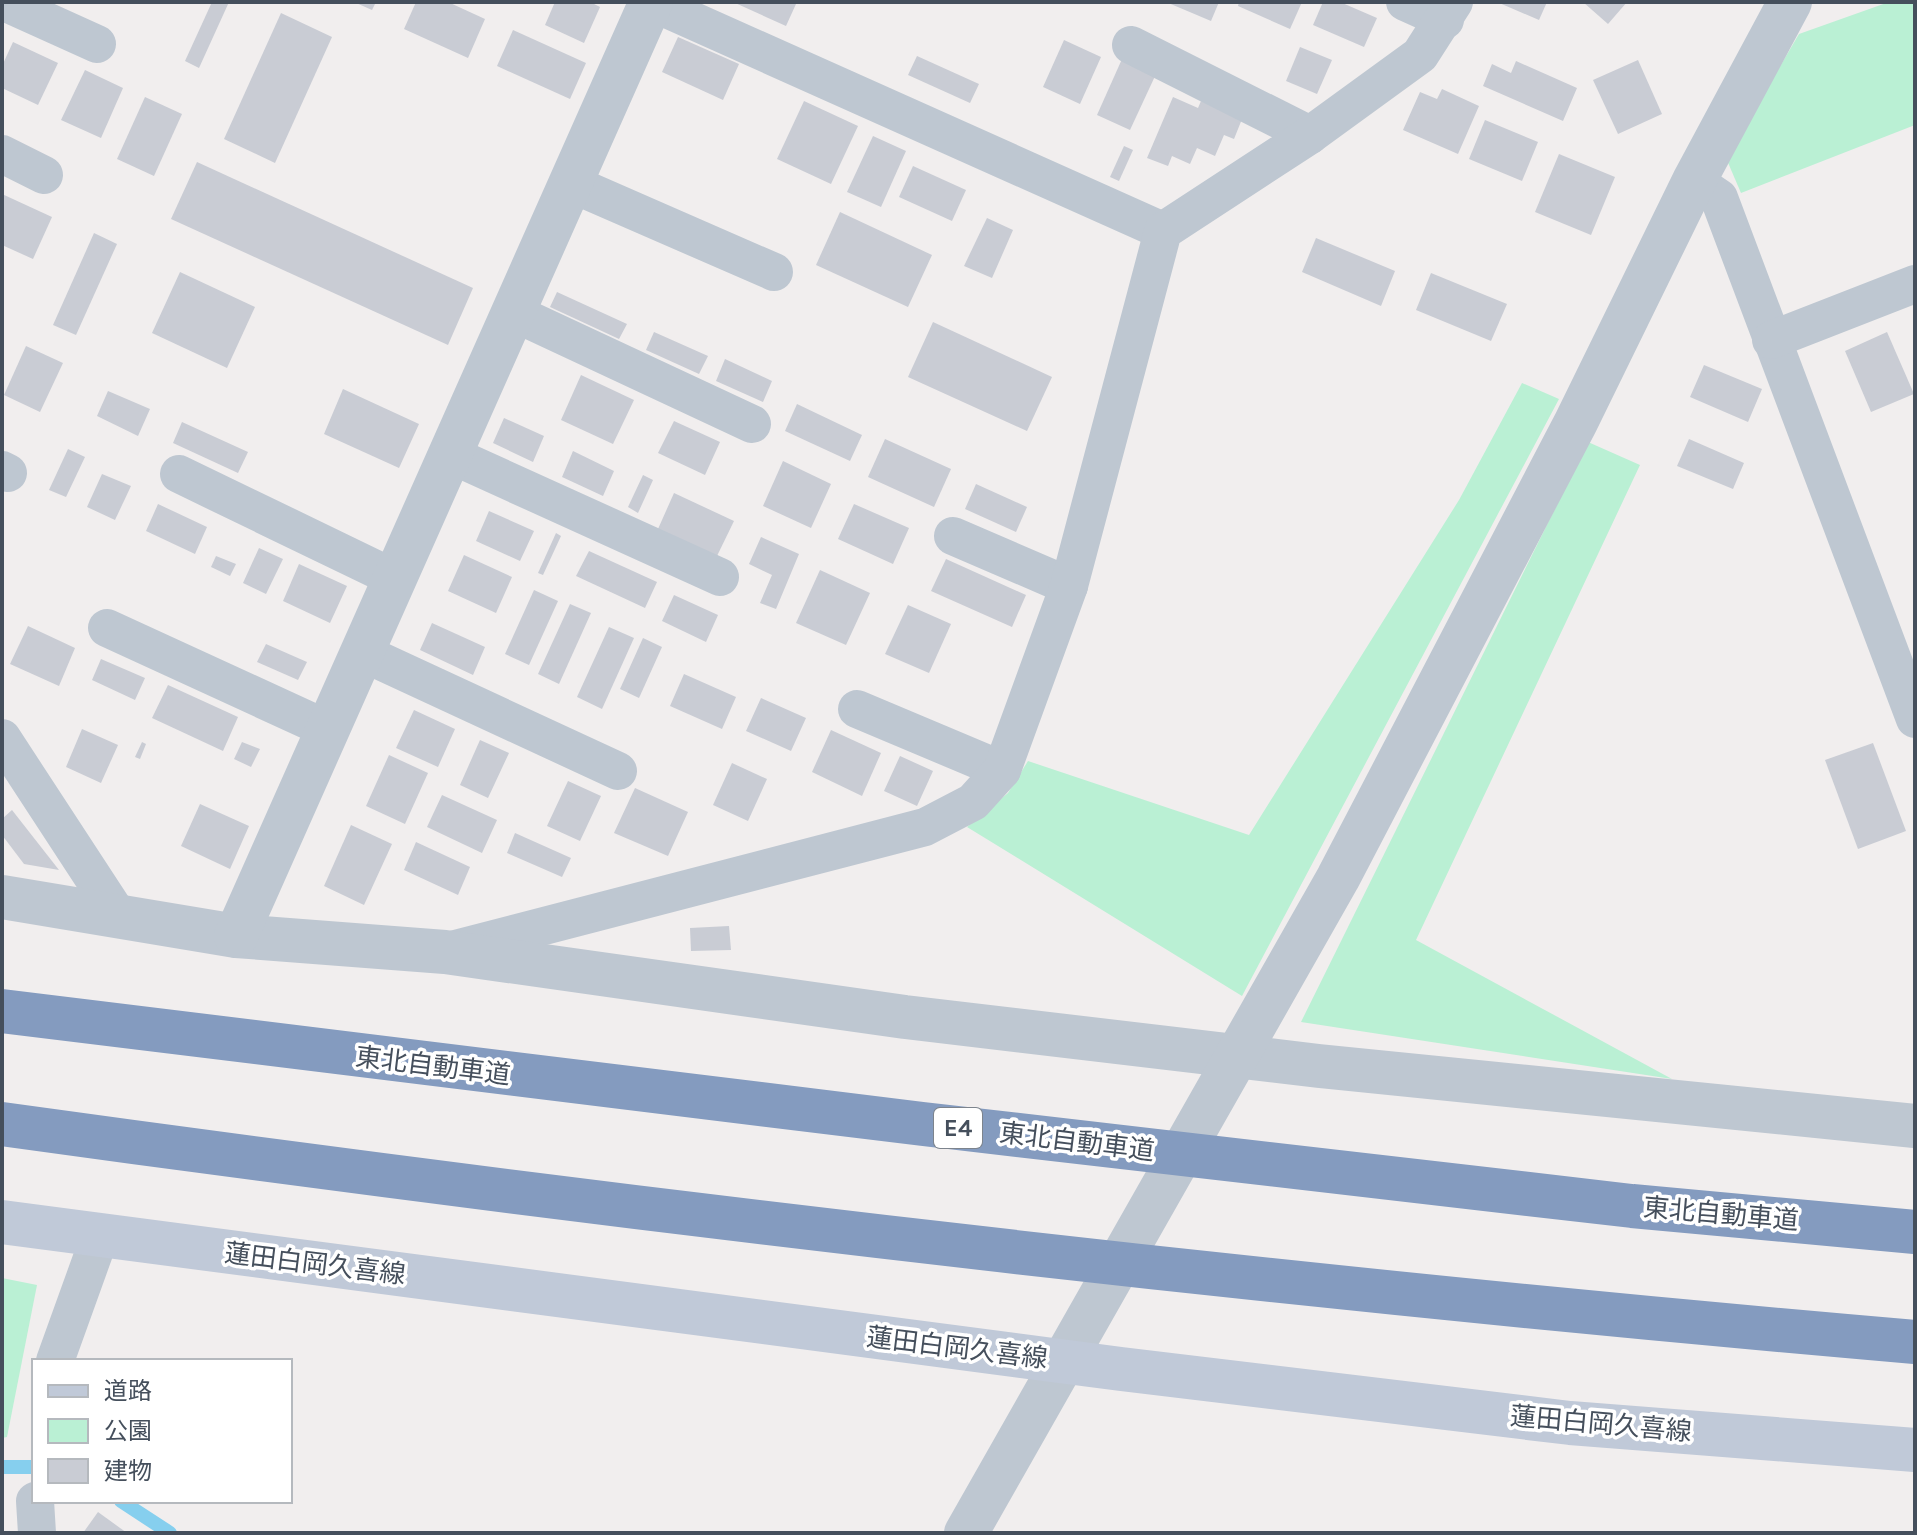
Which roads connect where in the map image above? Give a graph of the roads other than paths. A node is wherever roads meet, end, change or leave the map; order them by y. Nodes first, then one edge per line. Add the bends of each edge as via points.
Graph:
1 (4, 2) edge
2 (651, 2) edge
3 (1405, 2) edge
4 (1790, 2) edge
5 (1449, 11) edge
6 (97, 44) dead end
7 (1131, 45) dead end
8 (1310, 135) junction
9 (2, 154) edge
10 (44, 175) dead end
11 (1694, 181) junction
12 (570, 183) junction
13 (1163, 231) junction
14 (774, 272) dead end
15 (1915, 284) edge
16 (512, 312) junction
17 (1771, 340) junction
18 (752, 424) dead end
19 (449, 454) junction
20 (179, 474) dead end
21 (953, 536) dead end
22 (720, 577) dead end
23 (394, 578) junction
24 (1069, 586) junction
25 (107, 628) dead end
26 (361, 652) junction
27 (857, 709) dead end
28 (1915, 719) edge
29 (327, 729) junction
30 (2, 738) edge
31 (1002, 770) junction
32 (618, 771) dead end
33 (2, 897) edge
34 (117, 914) junction
35 (236, 936) junction
36 (445, 952) junction
37 (2, 1011) edge
38 (2, 1124) edge
39 (1915, 1126) edge
40 (2, 1222) edge
41 (1915, 1232) edge
42 (100, 1236) junction
43 (1915, 1342) edge
44 (56, 1359) edge
45 (1915, 1450) edge
46 (35, 1503) edge
47 (967, 1532) edge
48 (37, 1533) edge

1 - 6 street
2 - 12 street
2 - 13 street
3 - 5 street
4 - 11 street
5 - 8 street via 1420,55
7 - 8 street
8 - 13 street
9 - 10 street
11 - 17 street via 1719,198
11 - 47 street via 1576,422 1338,878
12 - 14 street
12 - 16 street
13 - 24 street
15 - 17 street
16 - 18 street
16 - 19 street
17 - 28 street
19 - 22 street
19 - 23 street
20 - 23 street
21 - 24 street
23 - 26 street
24 - 31 street
25 - 29 street
26 - 29 street
26 - 32 street
27 - 31 street
29 - 35 street
30 - 34 street
31 - 36 street via 973,802 925,827
33 - 34 street
34 - 35 street
35 - 36 street
36 - 39 street via 1227,1056
37 - 41 highway, 東北自動車道 / E4 via 1632,1206
38 - 43 highway via 742,1221 1314,1285
40 - 42 main road, 蓮田白岡久喜線
42 - 44 street
42 - 45 main road, 蓮田白岡久喜線 via 1539,1419
46 - 48 street

